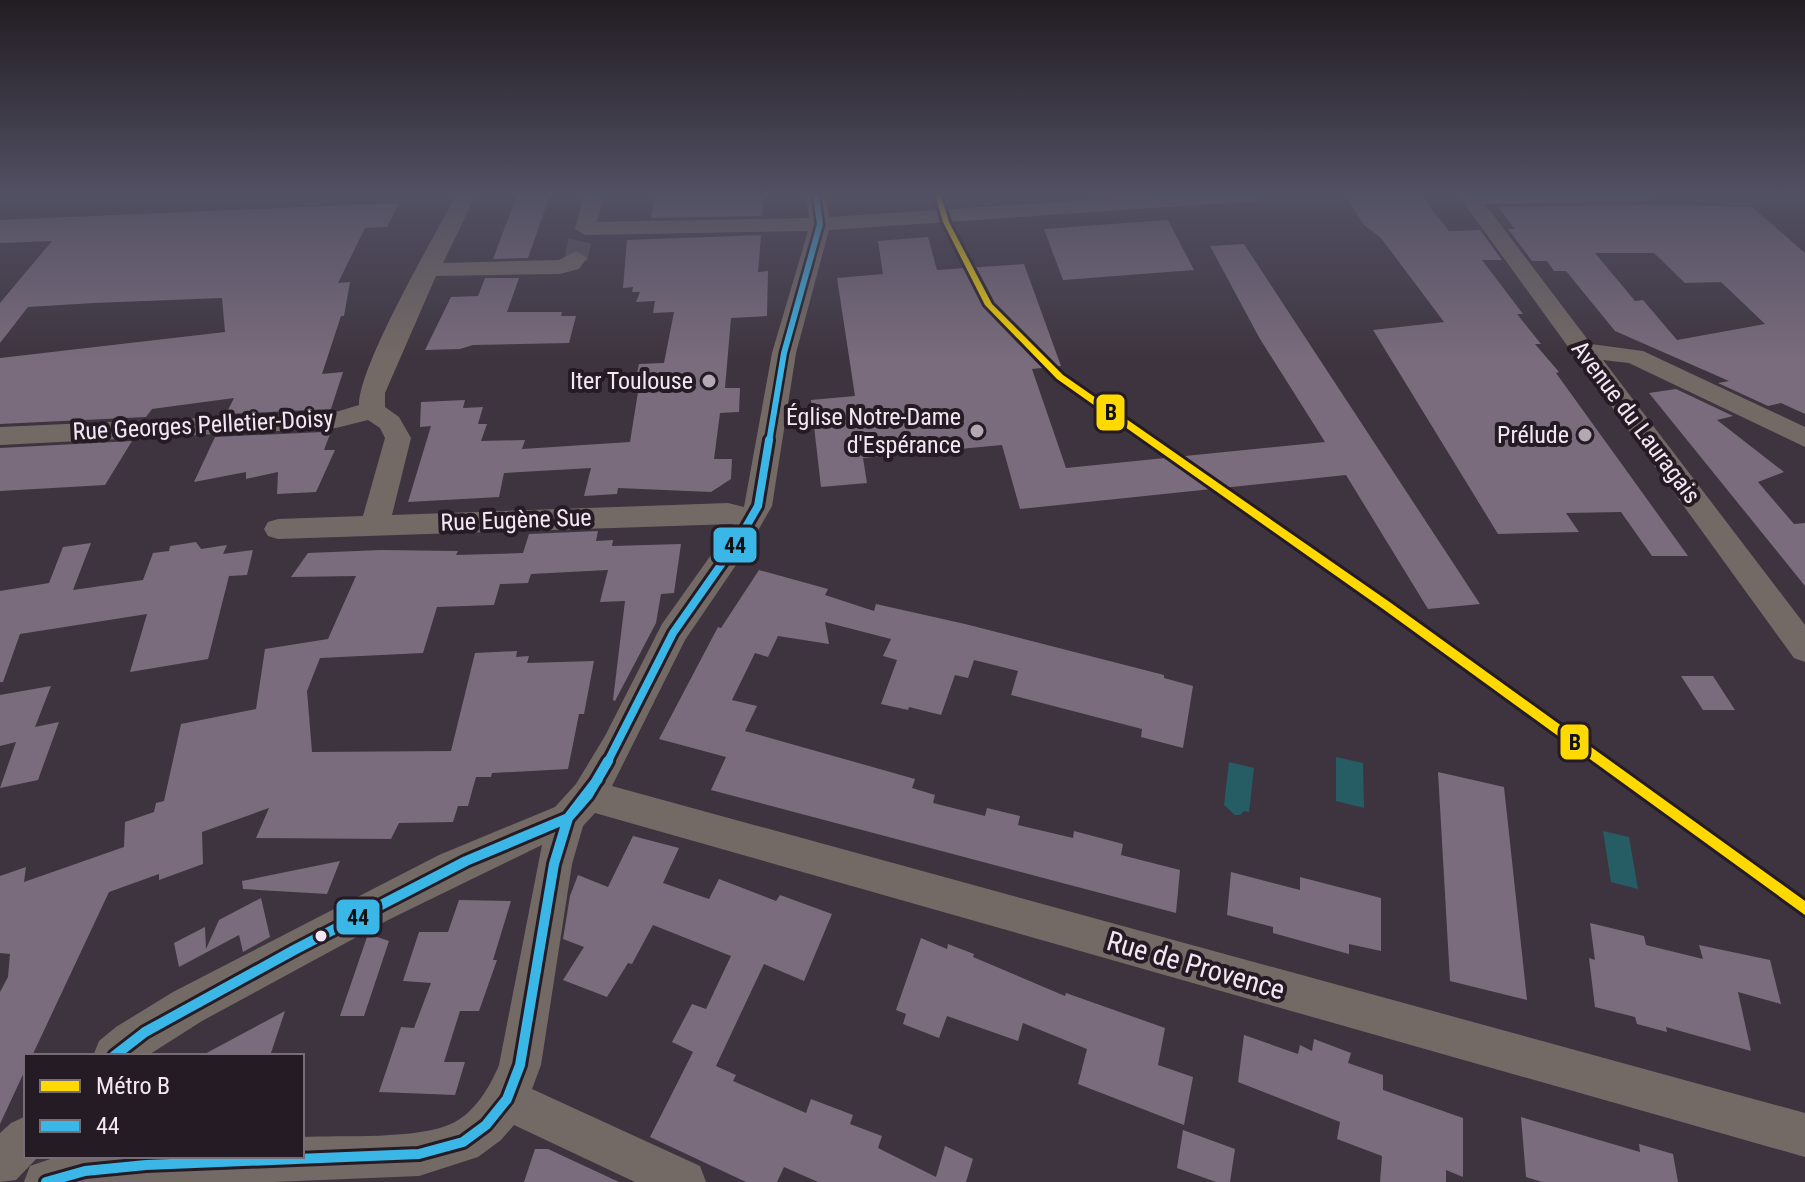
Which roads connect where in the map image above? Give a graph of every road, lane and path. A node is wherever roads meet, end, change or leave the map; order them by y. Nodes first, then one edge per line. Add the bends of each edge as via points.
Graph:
1 (440, 250) edge
2 (577, 250) edge
3 (813, 250) edge
4 (1509, 250) edge
5 (430, 270) junction
6 (1583, 350) junction
7 (372, 410) junction
8 (0, 436) edge
9 (1805, 438) edge
10 (752, 519) junction
11 (375, 525) junction
12 (278, 529) dead end
13 (1805, 649) edge
14 (578, 806) junction
15 (175, 1014) junction
16 (117, 1054) edge
17 (139, 1054) edge
18 (507, 1099) junction
19 (1805, 1135) edge
20 (24, 1140) edge
21 (304, 1157) edge
22 (258, 1158) edge
23 (138, 1161) edge
24 (0, 1164) edge
25 (46, 1182) edge
26 (684, 1182) edge

1 - 5 street
2 - 5 street via 571,264 560,267
3 - 10 street via 784,353 762,490
4 - 6 street, Avenue du Lauragais
5 - 7 street via 396,335 372,393
6 - 9 street via 1634,356
6 - 13 street, Avenue du Lauragais
7 - 8 street, Rue Georges Pelletier-Doisy via 336,420
7 - 11 street via 390,423 398,438
10 - 11 street, Rue Eugène Sue via 728,513
10 - 14 street via 673,633 617,746
11 - 12 street, Rue Eugène Sue
14 - 15 street
14 - 18 street via 554,864 520,1065
14 - 19 street, Rue de Provence
15 - 16 street
15 - 17 street
18 - 21 street via 486,1125 442,1150
18 - 26 street
20 - 24 street
22 - 23 street
23 - 25 street

